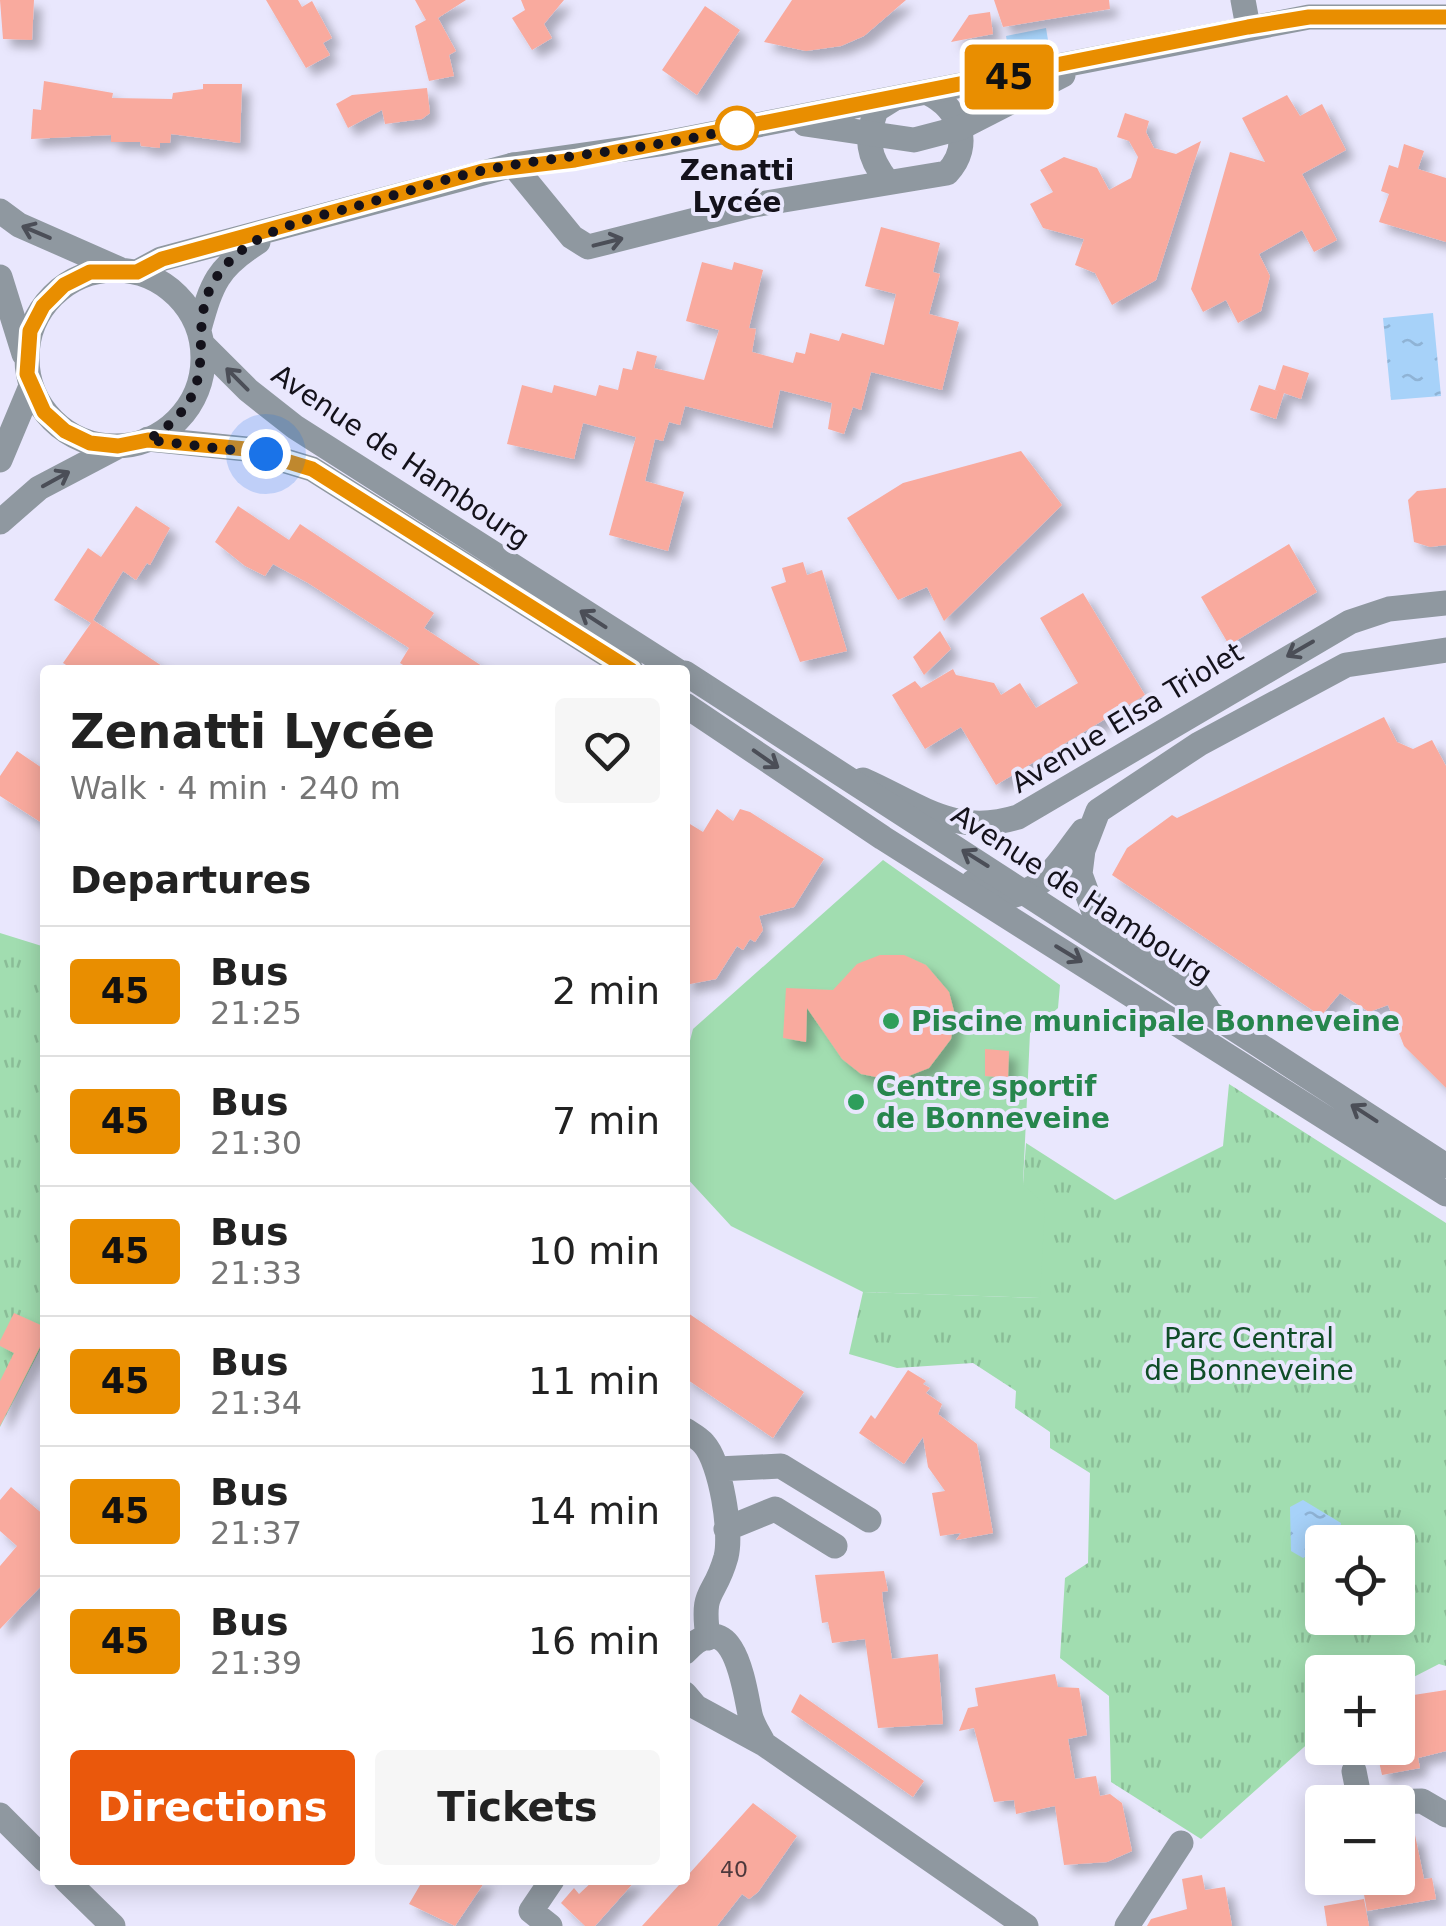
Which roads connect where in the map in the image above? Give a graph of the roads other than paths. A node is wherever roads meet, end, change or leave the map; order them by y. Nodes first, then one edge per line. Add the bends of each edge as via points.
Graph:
1 (1243, 0) edge
2 (1446, 17) edge
3 (1248, 27) junction
4 (1090, 61) junction
5 (928, 93) junction
6 (892, 100) junction
7 (770, 122) junction
8 (960, 128) junction
9 (867, 136) junction
10 (513, 165) junction
11 (887, 181) junction
12 (0, 211) edge
13 (280, 228) junction
14 (128, 271) junction
15 (0, 278) edge
16 (200, 336) junction
17 (26, 360) junction
18 (31, 386) junction
19 (148, 440) junction
20 (118, 446) junction
21 (0, 460) edge
22 (0, 522) edge
23 (1446, 603) edge
24 (1363, 618) junction
25 (1446, 650) edge
26 (1369, 659) junction
27 (623, 665) edge
28 (668, 665) edge
29 (690, 676) edge
30 (690, 708) edge
31 (1181, 720) junction
32 (1198, 744) junction
33 (837, 769) junction
34 (834, 806) junction
35 (1098, 811) junction
36 (1030, 892) junction
37 (1213, 1016) junction
38 (1446, 1166) edge
39 (1446, 1194) edge
40 (690, 1434) edge
41 (718, 1469) junction
42 (869, 1520) dead end
43 (726, 1529) junction
44 (835, 1546) dead end
45 (708, 1638) junction
46 (690, 1649) edge
47 (690, 1700) edge
48 (764, 1744) junction
49 (1354, 1771) dead end
50 (1357, 1785) edge
51 (1415, 1801) edge
52 (0, 1815) edge
53 (1446, 1815) edge
54 (1182, 1843) dead end
55 (40, 1855) edge
56 (71, 1885) edge
57 (550, 1885) edge
58 (540, 1918) edge
59 (111, 1925) edge
60 (1026, 1926) edge
61 (1127, 1926) edge

1 - 3 street
2 - 3 street via 1309,17
3 - 4 street
4 - 5 street
4 - 8 street
5 - 6 street
5 - 8 street via 953,110
6 - 7 street
6 - 9 street via 876,110
7 - 9 street
7 - 10 street via 575,160
8 - 9 street via 914,140
8 - 11 street via 958,156 947,173
9 - 11 street via 873,164
10 -> 11 street via 572,237 588,247 754,205
10 - 13 street
14 -> 12 street
13 - 14 street
13 - 16 street via 229,261 212,284
14 - 16 street via 174,292
14 - 17 street via 90,272 64,285 30,331
15 - 17 street
16 - 19 street via 202,374 192,401
28 -> 16 street, Avenue de Hambourg via 294,427 248,390
17 - 18 street
18 - 20 street via 44,412 65,431
18 - 21 street
19 - 20 street
19 - 27 street, Avenue de Hambourg via 246,449 334,480
22 -> 20 street via 39,488
23 - 24 street, Avenue Elsa Triolet
24 - 26 street
24 -> 31 street, Avenue Elsa Triolet
25 - 26 street
26 - 32 street
29 - 33 street, Avenue de Hambourg
30 -> 34 street, Avenue de Hambourg
31 - 32 street
31 - 33 street, Avenue Elsa Triolet via 1018,817 993,825 946,821
32 - 35 street
36 -> 33 street, Avenue de Hambourg
34 - 36 street via 860,810 999,898
34 -> 39 street, Avenue de Hambourg
35 - 36 street
35 - 37 street via 1080,874 1095,915 1194,989
36 - 37 street, Avenue de Hambourg
38 -> 37 street, Avenue de Hambourg
40 - 41 street
41 - 42 street via 781,1466
41 - 43 street
43 - 44 street via 775,1509
43 - 45 street via 726,1556 703,1602
45 - 46 street
45 - 48 street via 722,1640 738,1656 750,1716
47 - 48 street
48 - 60 street
49 - 50 street
51 - 53 street
52 - 55 street
54 - 61 street
56 - 59 street
57 - 58 street

